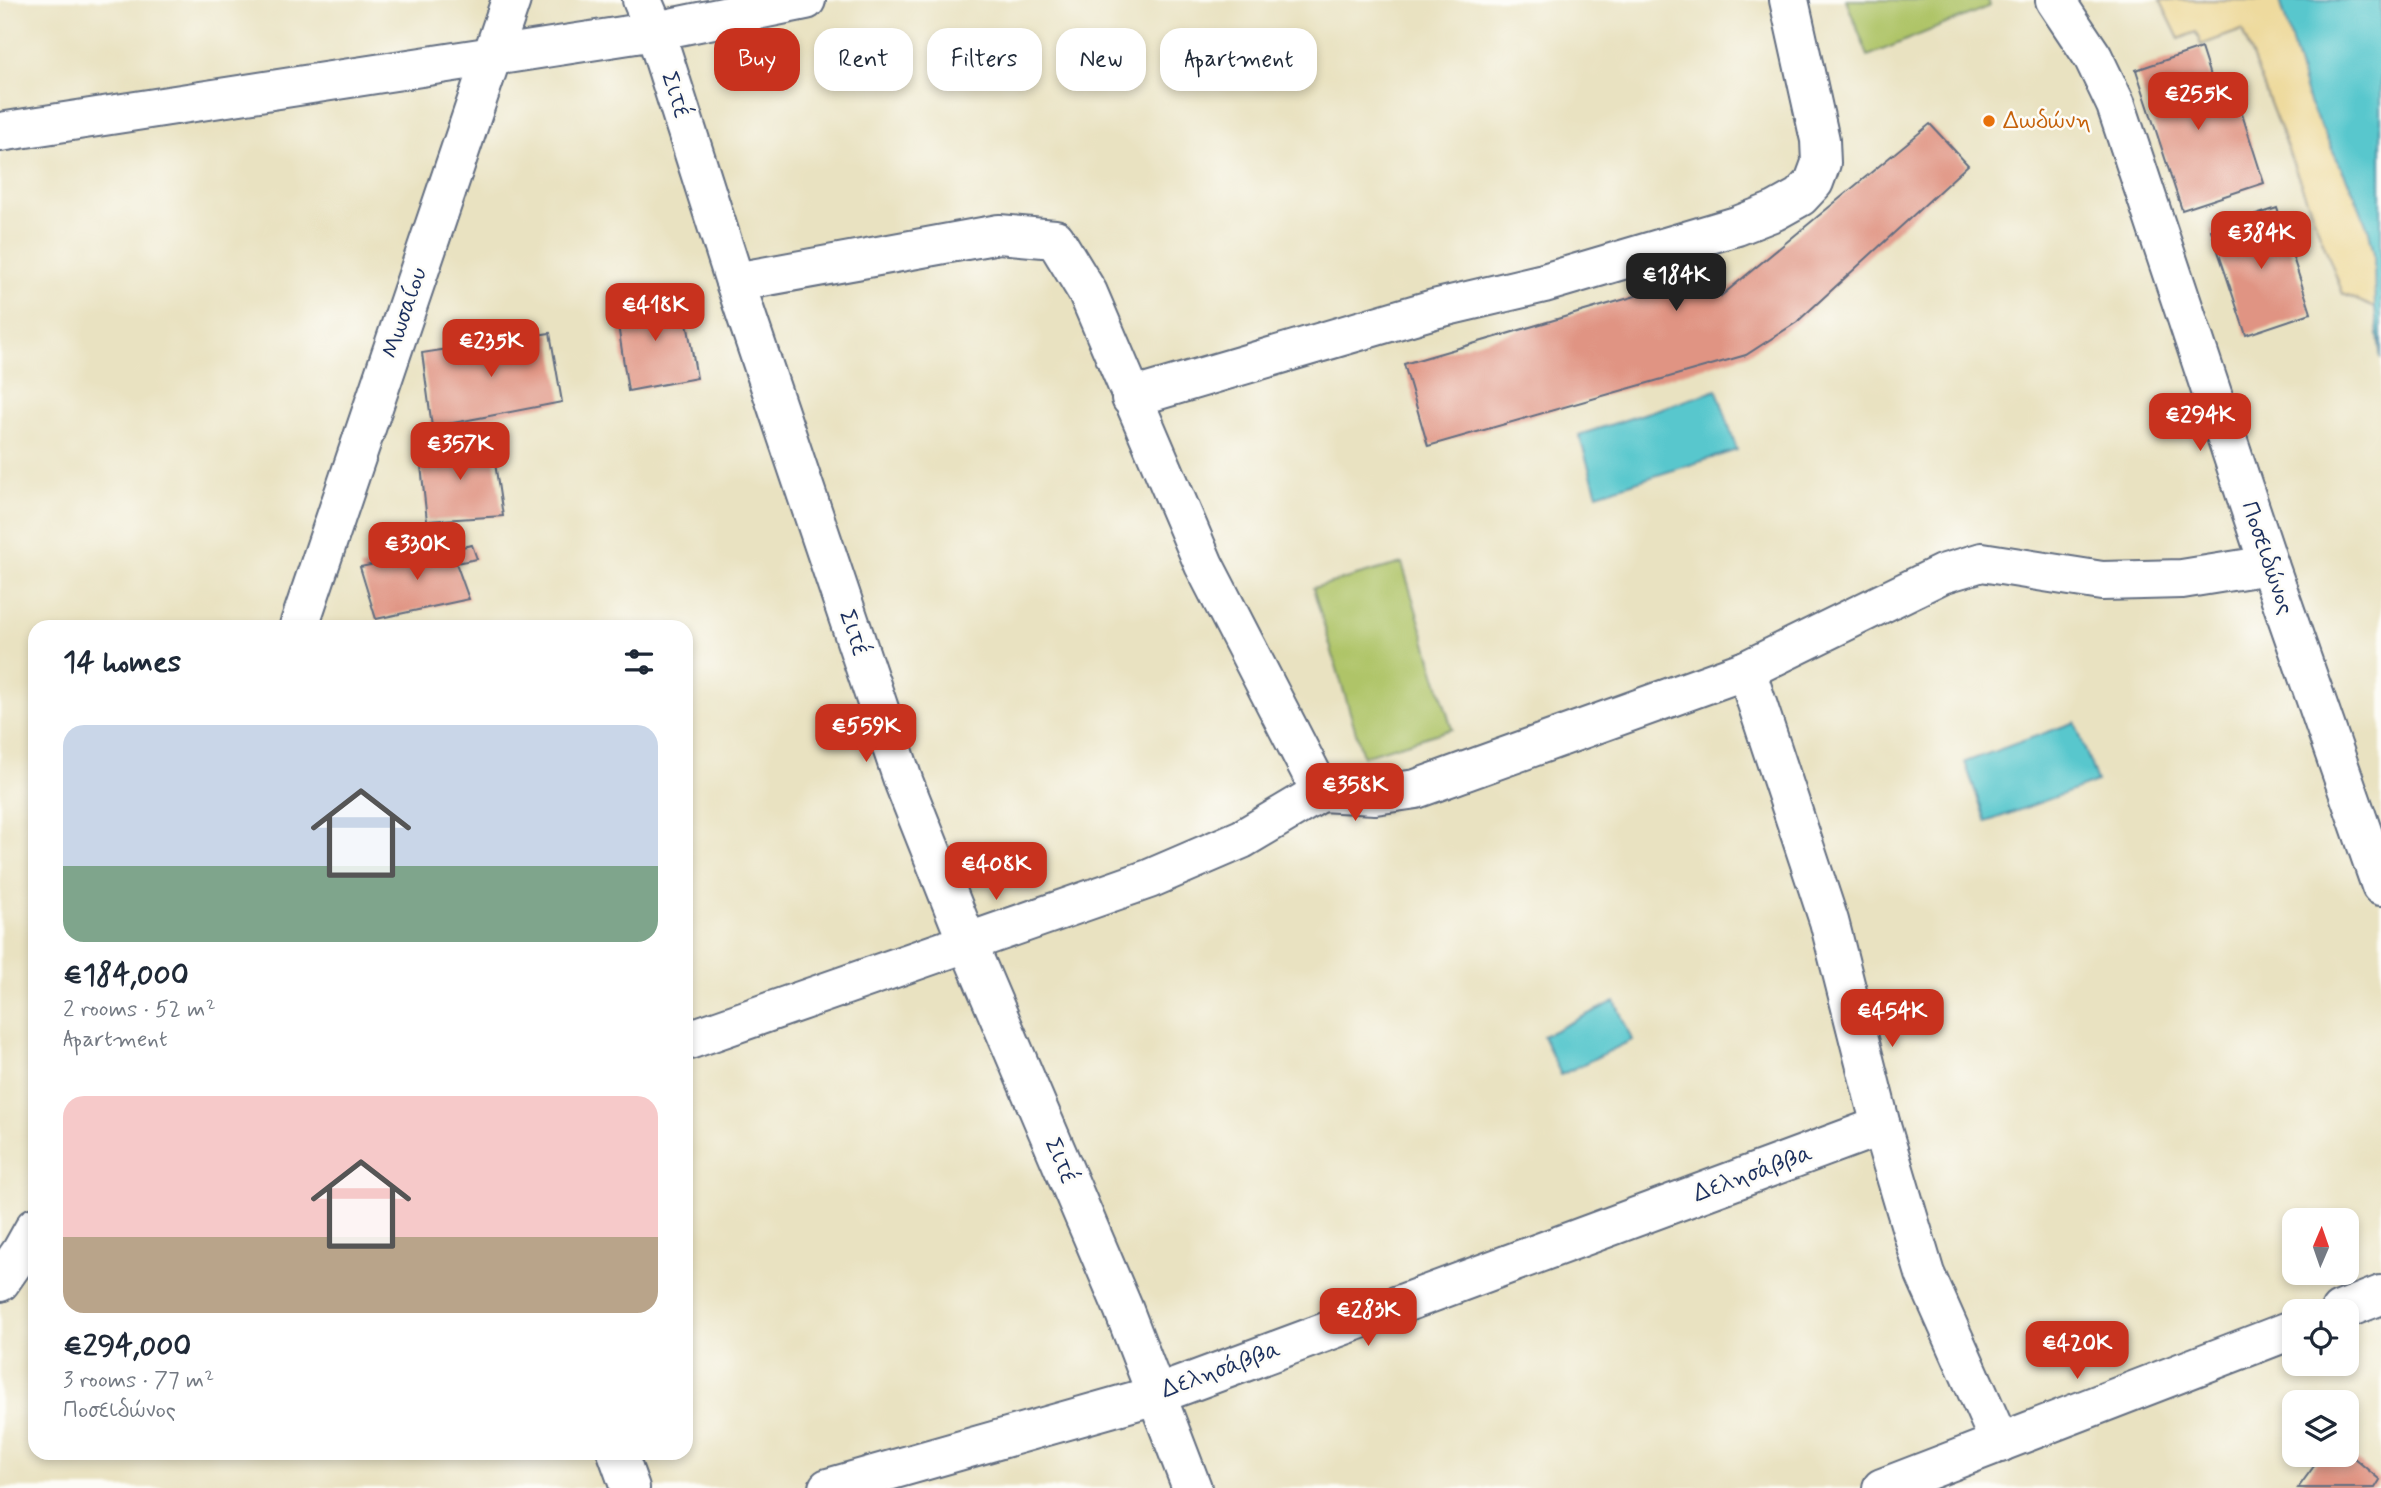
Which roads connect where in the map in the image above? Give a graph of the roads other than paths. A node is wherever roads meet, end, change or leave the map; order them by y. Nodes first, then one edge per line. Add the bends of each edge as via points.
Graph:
1 (511, 0) edge
2 (806, 0) edge
3 (1789, 0) edge
4 (2055, 0) edge
5 (649, 16) edge
6 (492, 56) junction
7 (0, 132) edge
8 (735, 282) junction
9 (1132, 398) junction
10 (2269, 565) junction
11 (301, 620) edge
12 (1746, 670) junction
13 (1321, 792) junction
14 (2381, 886) edge
15 (968, 944) junction
16 (693, 1039) edge
17 (1881, 1126) junction
18 (28, 1240) edge
19 (0, 1282) edge
20 (2381, 1295) edge
21 (2359, 1304) edge
22 (2282, 1334) edge
23 (1156, 1395) junction
24 (2000, 1443) junction
25 (620, 1460) edge
26 (630, 1488) edge
27 (828, 1488) edge
28 (1192, 1488) edge
29 (1882, 1488) edge

1 - 6 street, Μωσαίου
2 - 5 street
3 - 9 street via 1821,140 1821,163 1814,182 1800,197 1737,226
4 - 10 street, Ποσειδώνος via 2093,57 2116,105
5 - 6 street
5 - 8 street, Σιτέ
6 - 7 street
6 - 11 street, Μωσαίου
8 - 9 street via 999,234 1055,239 1088,293
8 - 15 street, Σιτέ via 904,783
9 - 13 street via 1204,565
10 - 12 street via 2182,579 2102,581 1982,562 1942,574
10 - 14 street, Ποσειδώνος
12 - 13 street via 1416,789 1374,794
12 - 17 street via 1829,920
13 - 15 street via 1230,844 1149,879
15 - 16 street
15 - 23 street, Σιτέ
17 - 23 street, Δελησάββα
17 - 24 street via 1925,1274
18 - 19 street
20 - 21 street
22 - 24 street
23 - 27 street, Δελησάββα
23 - 28 street, Σιτέ
24 - 29 street
25 - 26 street

